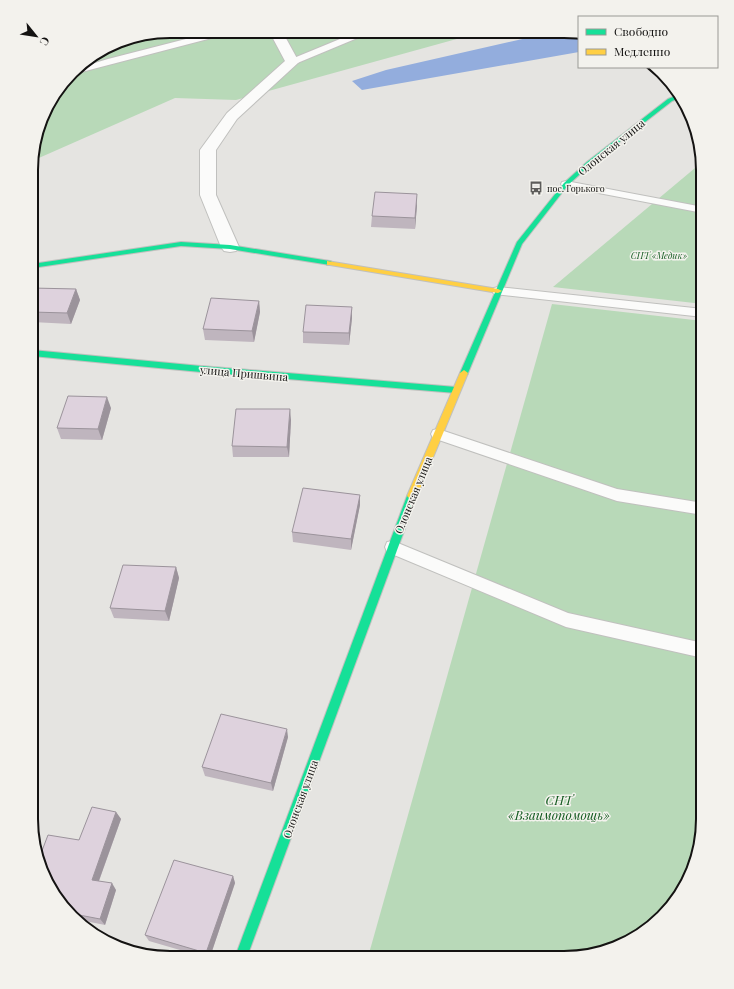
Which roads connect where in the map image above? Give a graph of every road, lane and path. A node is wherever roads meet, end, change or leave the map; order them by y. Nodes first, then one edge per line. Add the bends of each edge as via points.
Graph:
1 (201, 38) edge
2 (279, 38) edge
3 (350, 38) edge
4 (292, 62) junction
5 (85, 69) edge
6 (674, 98) edge
7 (566, 184) junction
8 (696, 209) edge
9 (230, 247) junction
10 (38, 265) edge
11 (498, 290) junction
12 (696, 312) edge
13 (38, 354) edge
14 (456, 390) junction
15 (438, 434) junction
16 (696, 508) edge
17 (393, 547) junction
18 (696, 649) edge
19 (245, 951) edge

1 - 5 lane
2 - 4 street
3 - 4 lane
4 - 9 street via 232,116 208,150 208,194
6 - 7 street, Олонская улица via 589,163
7 - 8 lane
7 - 11 street, Олонская улица via 519,244
9 - 10 street via 181,244
9 - 11 street
11 - 12 lane
11 - 14 street, Олонская улица
13 - 14 street, улица Пришвина
14 - 15 street, Олонская улица
15 - 16 lane via 617,494
15 - 17 street, Олонская улица
17 - 18 lane via 566,620
17 - 19 street, Олонская улица

